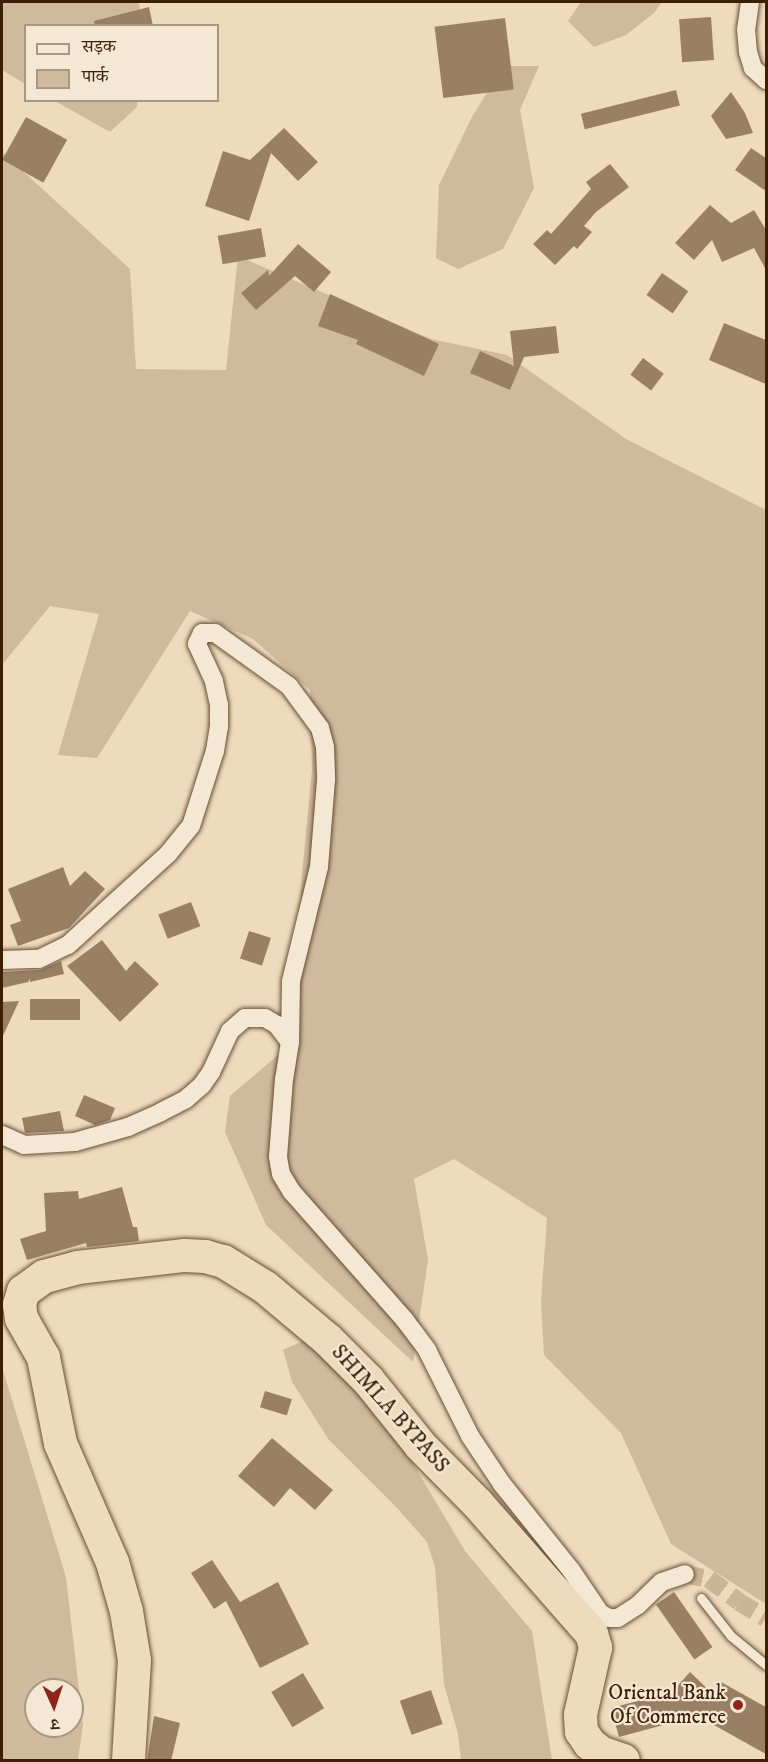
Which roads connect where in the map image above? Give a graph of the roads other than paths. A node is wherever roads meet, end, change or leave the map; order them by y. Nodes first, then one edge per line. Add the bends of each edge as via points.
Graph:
1 (750, 2) edge
2 (766, 80) edge
3 (2, 960) edge
4 (290, 1042) junction
5 (2, 1136) edge
6 (11, 1293) edge
7 (685, 1574) tunnel mouth
8 (701, 1598) dead end
9 (766, 1665) edge
10 (128, 1761) edge
11 (623, 1761) edge

1 - 2 street via 748,52 753,68
3 - 4 street via 39,959 68,945 168,854 191,826 219,727 214,681 197,641 202,633 215,633 289,686 314,717 323,738 326,796 321,852 292,971
4 - 5 street via 266,1018 245,1018 230,1031 202,1085 161,1112 128,1127 75,1142 24,1145
4 - 7 street via 280,1122 281,1174 292,1192 337,1239 427,1350 465,1427 502,1484 605,1616 621,1616 662,1582
6 - 10 highway, SHIMLA BYPASS via 44,1364 60,1443 112,1562 126,1611 134,1660
6 - 11 highway, SHIMLA BYPASS via 44,1276 77,1267 184,1255 223,1261 265,1287 368,1380 420,1445 477,1503 591,1633 595,1647 580,1714 581,1731 600,1752
8 - 9 lane via 731,1636

